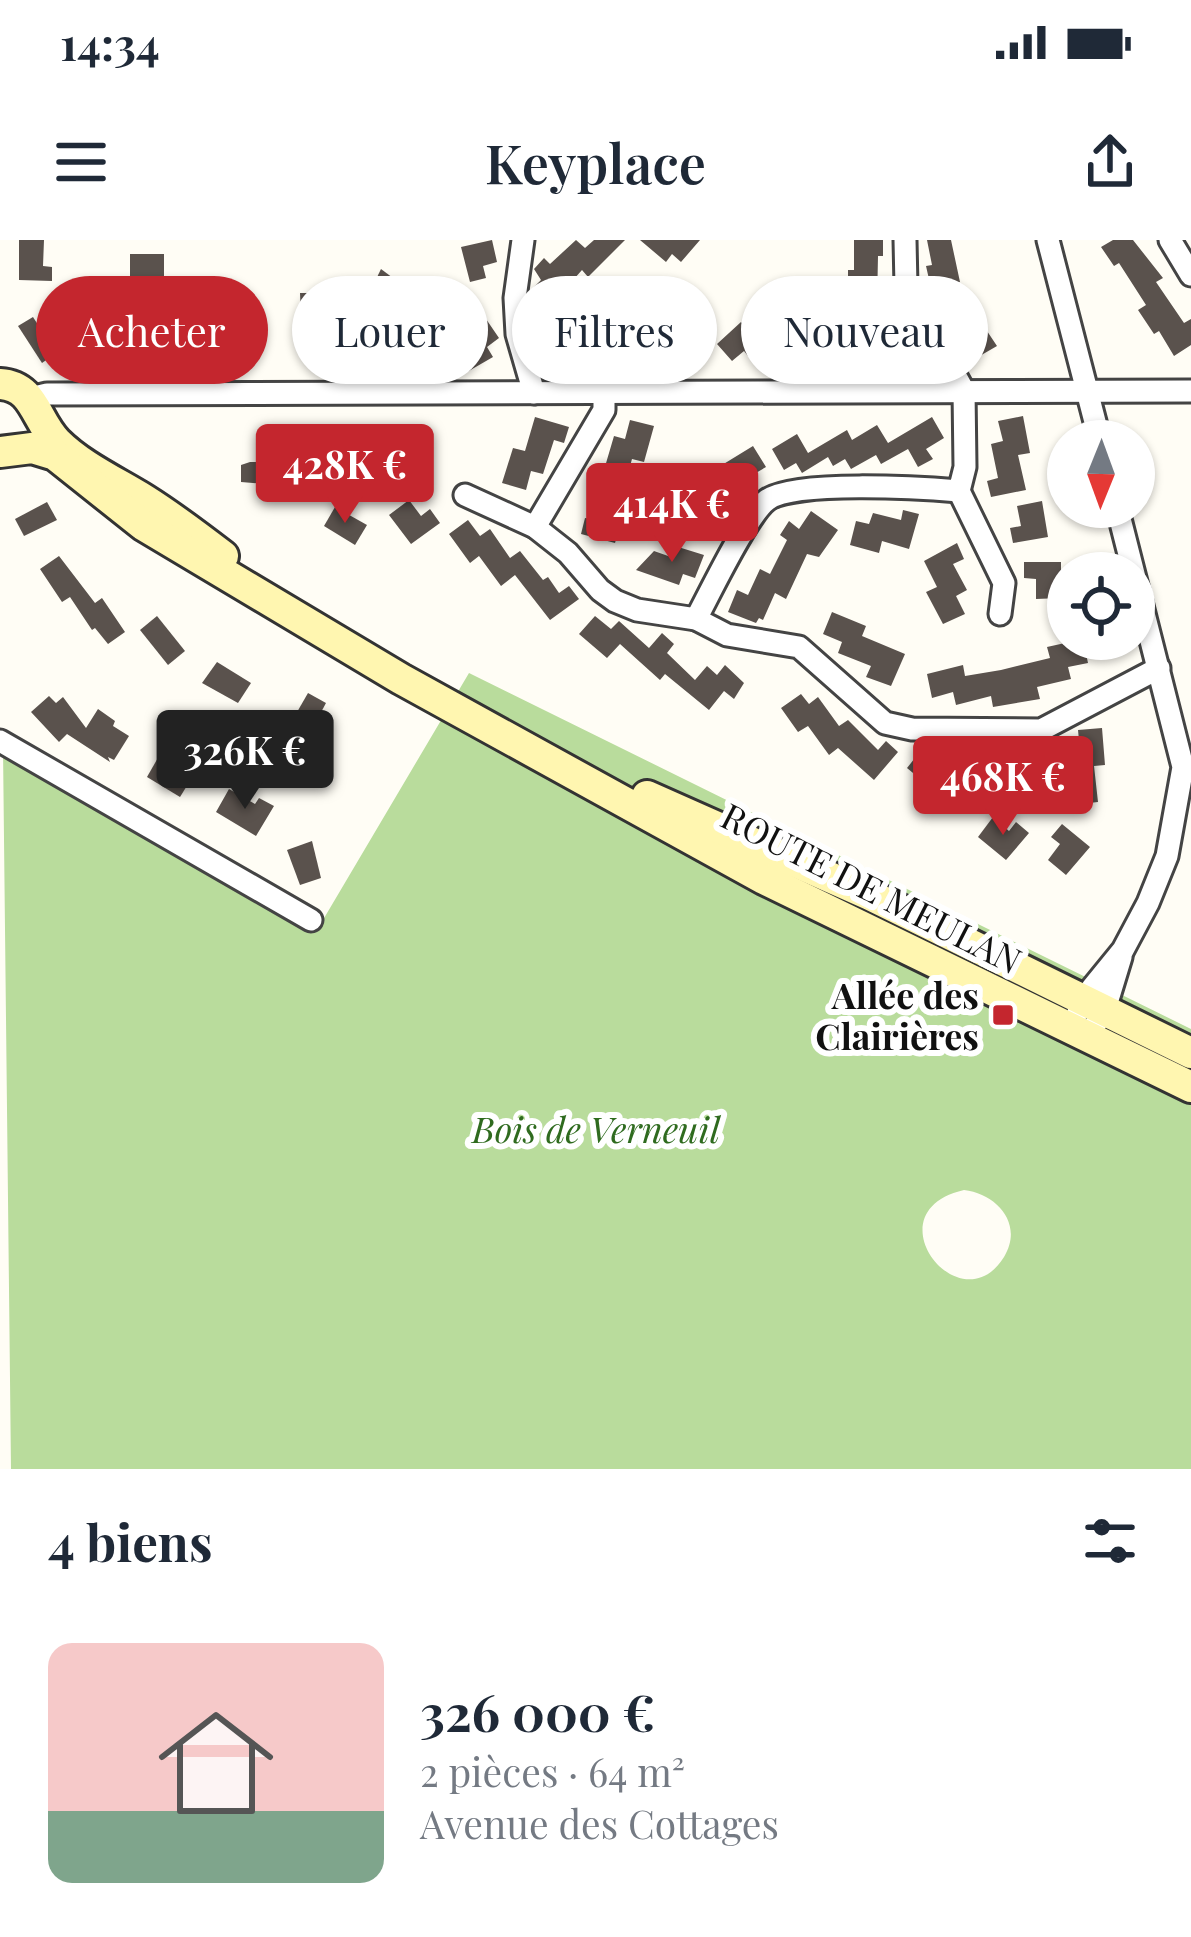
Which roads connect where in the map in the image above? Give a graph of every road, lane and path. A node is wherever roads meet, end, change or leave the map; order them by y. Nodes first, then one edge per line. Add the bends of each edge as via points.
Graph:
1 (523, 240) edge
2 (905, 240) edge
3 (1048, 240) edge
4 (1170, 240) edge
5 (1191, 275) edge
6 (0, 384) edge
7 (964, 391) junction
8 (1087, 391) junction
9 (1191, 391) edge
10 (534, 393) junction
11 (604, 393) junction
12 (33, 404) junction
13 (1095, 420) edge
14 (8, 450) edge
15 (959, 491) junction
16 (465, 495) dead end
17 (535, 527) junction
18 (1122, 528) edge
19 (1000, 614) dead end
20 (695, 619) junction
21 (333, 638) junction
22 (1159, 668) junction
23 (1041, 730) junction
24 (0, 741) edge
25 (525, 745) junction
26 (1187, 767) edge
27 (1040, 800) dead end
28 (311, 920) dead end
29 (1094, 1005) junction
30 (1079, 1034) junction
31 (1191, 1053) edge
32 (1191, 1087) edge

1 - 10 street via 515,298
2 - 7 street via 906,286
3 - 8 street
4 - 5 street
6 - 12 main road via 20,389
7 - 8 street
7 - 11 street
7 - 15 street
8 - 9 street
8 - 13 street
10 - 11 street
10 - 12 street via 47,394
11 - 17 street via 604,410
12 - 14 main road via 34,432
12 - 21 main road, ROUTE DE MEULAN via 61,446
14 - 21 main road, ROUTE DE MEULAN via 55,455 143,526
15 - 19 street via 1004,583
15 - 20 street via 784,491 763,502
16 - 17 street
17 - 20 street via 615,601
18 - 22 street
20 - 23 street via 727,635 799,647 885,723
21 - 25 main road, ROUTE DE MEULAN
22 - 23 street
22 - 26 street
23 - 27 street
24 - 28 street
25 - 29 main road, ROUTE DE MEULAN via 793,859
25 - 30 main road, ROUTE DE MEULAN via 764,879
26 - 29 street via 1167,856
29 - 30 street
29 - 31 main road, ROUTE DE MEULAN
30 - 32 main road, ROUTE DE MEULAN

